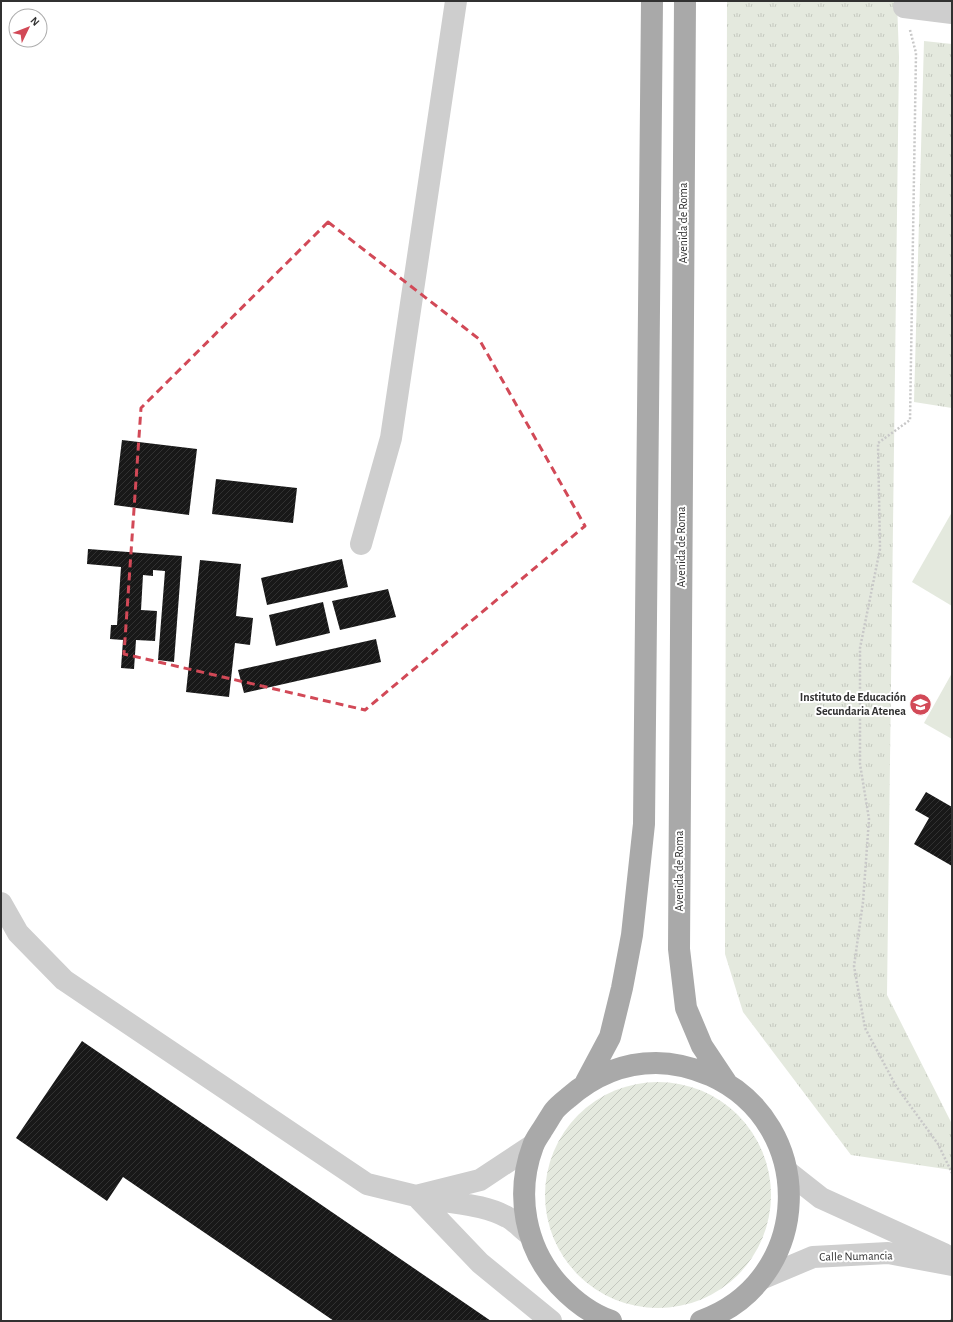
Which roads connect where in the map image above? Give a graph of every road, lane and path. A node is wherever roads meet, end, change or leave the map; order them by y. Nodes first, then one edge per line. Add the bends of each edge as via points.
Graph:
1 (456, 1) edge
2 (652, 1) edge
3 (685, 1) edge
4 (904, 7) joint
5 (952, 13) edge
6 (361, 544) dead end
7 (1, 903) edge
8 (586, 1082) junction
9 (726, 1082) junction
10 (533, 1145) junction
11 (788, 1172) junction
12 (952, 1173) edge
13 (416, 1196) junction
14 (529, 1234) junction
15 (952, 1258) edge
16 (952, 1265) edge
17 (763, 1278) junction
18 (952, 1317) edge
19 (712, 1319) edge
20 (551, 1321) edge
21 (609, 1321) edge
22 (951, 1321) edge

1 - 6 street via 392,438
2 - 8 main road via 644,824 632,935 622,988 610,1037
3 - 9 main road, Avenida de Roma via 679,949 686,1008 702,1046
4 - 5 street
4 - 12 path via 916,53 910,420 878,443 880,549 860,648 860,764 869,819 854,966 864,1028 896,1086 938,1144
7 - 13 street via 18,933 64,980 367,1184
8 - 9 main road via 620,1068 656,1063 692,1068
8 - 10 main road via 555,1110
9 - 11 main road via 755,1106 776,1137
10 - 13 street via 480,1180
10 - 14 main road via 523,1189
11 - 15 street, Calle Numancia via 821,1198
11 - 17 main road via 790,1209 781,1246
13 - 14 street via 482,1207 508,1217
13 - 20 street via 480,1263
14 - 21 main road via 546,1271 574,1300
16 - 17 street, Calle Numancia via 888,1253 813,1257
17 - 19 main road via 743,1298
18 - 22 path

